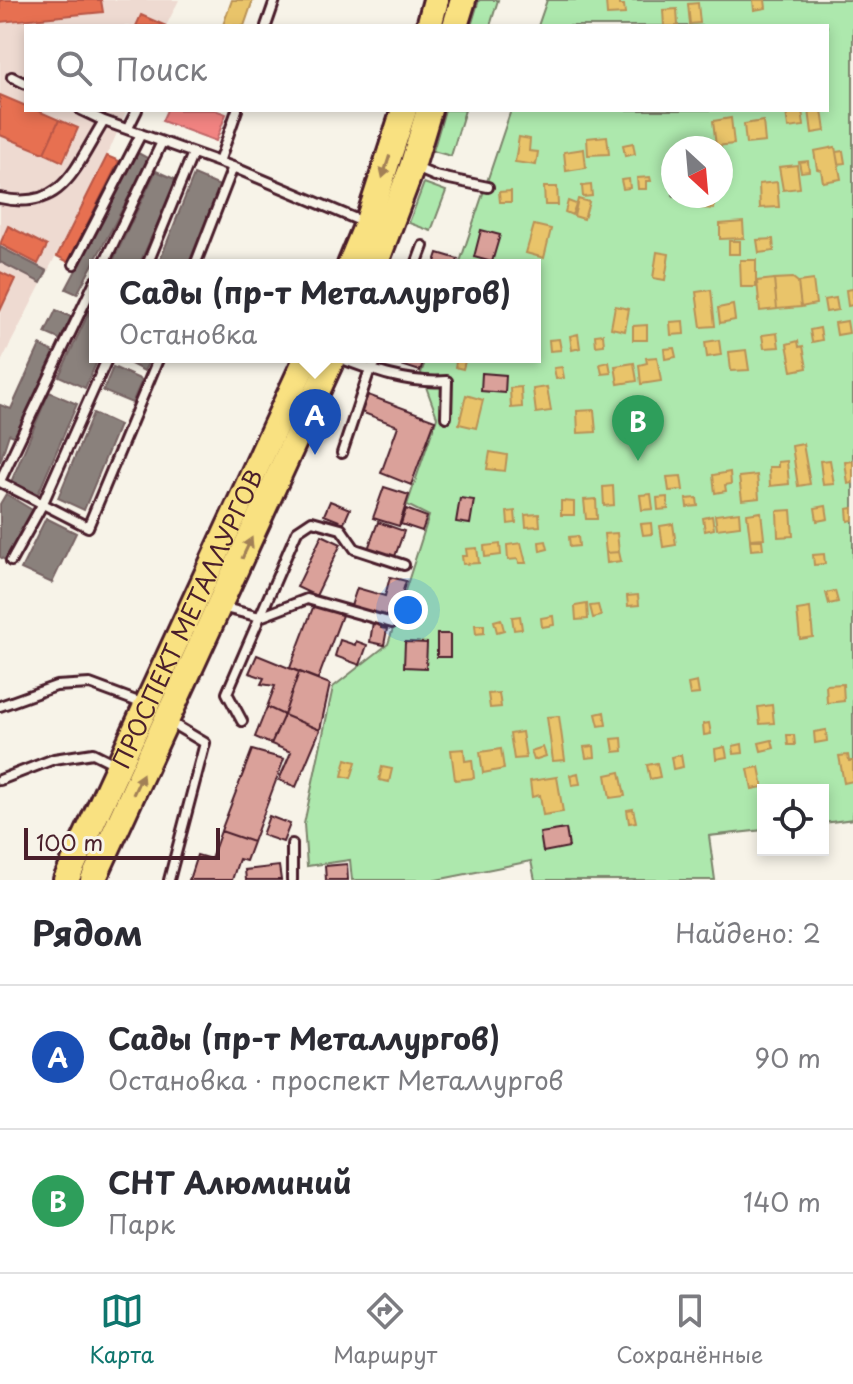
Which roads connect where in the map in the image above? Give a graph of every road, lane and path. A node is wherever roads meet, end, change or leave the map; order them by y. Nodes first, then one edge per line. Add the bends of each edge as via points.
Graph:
1 (275, 0) edge
2 (436, 0) edge
3 (463, 0) edge
4 (267, 24) edge
5 (430, 24) edge
6 (456, 24) edge
7 (12, 77) dead end
8 (24, 83) edge
9 (85, 112) edge
10 (136, 112) edge
11 (236, 112) edge
12 (403, 112) edge
13 (428, 112) edge
14 (104, 121) junction
15 (128, 128) junction
16 (141, 134) junction
17 (162, 142) junction
18 (193, 153) junction
19 (219, 162) junction
20 (233, 167) junction
21 (412, 167) junction
22 (488, 187) dead end
23 (0, 198) edge
24 (367, 224) junction
25 (423, 246) dead end
26 (106, 259) edge
27 (149, 259) edge
28 (197, 259) edge
29 (352, 259) edge
30 (377, 259) edge
31 (418, 259) edge
32 (74, 264) dead end
33 (89, 294) edge
34 (105, 363) edge
35 (156, 363) edge
36 (304, 363) edge
37 (332, 363) edge
38 (352, 363) edge
39 (376, 363) edge
40 (370, 369) junction
41 (446, 417) dead end
42 (342, 453) dead end
43 (0, 482) edge
44 (42, 505) junction
45 (11, 561) dead end
46 (404, 565) dead end
47 (221, 607) junction
48 (260, 617) junction
49 (392, 623) dead end
50 (145, 705) junction
51 (0, 706) edge
52 (168, 720) junction
53 (242, 721) dead end
54 (118, 766) junction
55 (0, 780) edge
56 (292, 844) dead end
57 (80, 850) junction
58 (98, 873) edge
59 (54, 880) edge
60 (66, 880) edge
61 (169, 880) edge
62 (292, 880) edge

1 - 4 lane
2 - 5 main road
3 - 6 main road
7 - 8 lane
9 - 14 lane
10 - 15 lane
11 - 19 lane
12 -> 24 main road
13 - 21 main road
14 - 15 lane
14 - 23 lane via 58,190 36,202
15 - 16 lane
16 - 17 lane
16 - 32 lane
17 - 18 lane
17 - 26 lane
18 - 19 lane
18 - 27 lane
19 - 20 lane
20 - 24 lane
20 - 28 lane
21 - 22 lane
21 - 30 main road
24 - 29 main road
25 - 31 lane
33 - 43 lane
34 - 44 lane
35 - 44 lane via 88,527
36 - 50 main road, ПРОСПЕКТ МЕТАЛЛУРГОВ
47 -> 37 main road, ПРОСПЕКТ МЕТАЛЛУРГОВ
38 - 40 lane
39 - 40 lane
40 - 41 lane via 422,383 447,381
40 - 42 lane
43 - 44 lane
44 - 45 lane
46 - 48 lane via 355,549 341,529 312,521 297,531
47 - 48 lane
47 - 52 main road, ПРОСПЕКТ МЕТАЛЛУРГОВ
48 - 49 lane via 307,599
48 - 53 lane via 227,693
50 - 51 lane via 90,684 56,686
50 - 54 main road, ПРОСПЕКТ МЕТАЛЛУРГОВ
58 -> 52 main road, ПРОСПЕКТ МЕТАЛЛУРГОВ
52 - 61 lane via 205,743
54 - 55 lane via 93,753 54,759
54 - 57 main road, ПРОСПЕКТ МЕТАЛЛУРГОВ
56 - 62 lane
57 - 59 main road
57 - 60 main road, ПРОСПЕКТ МЕТАЛЛУРГОВ

